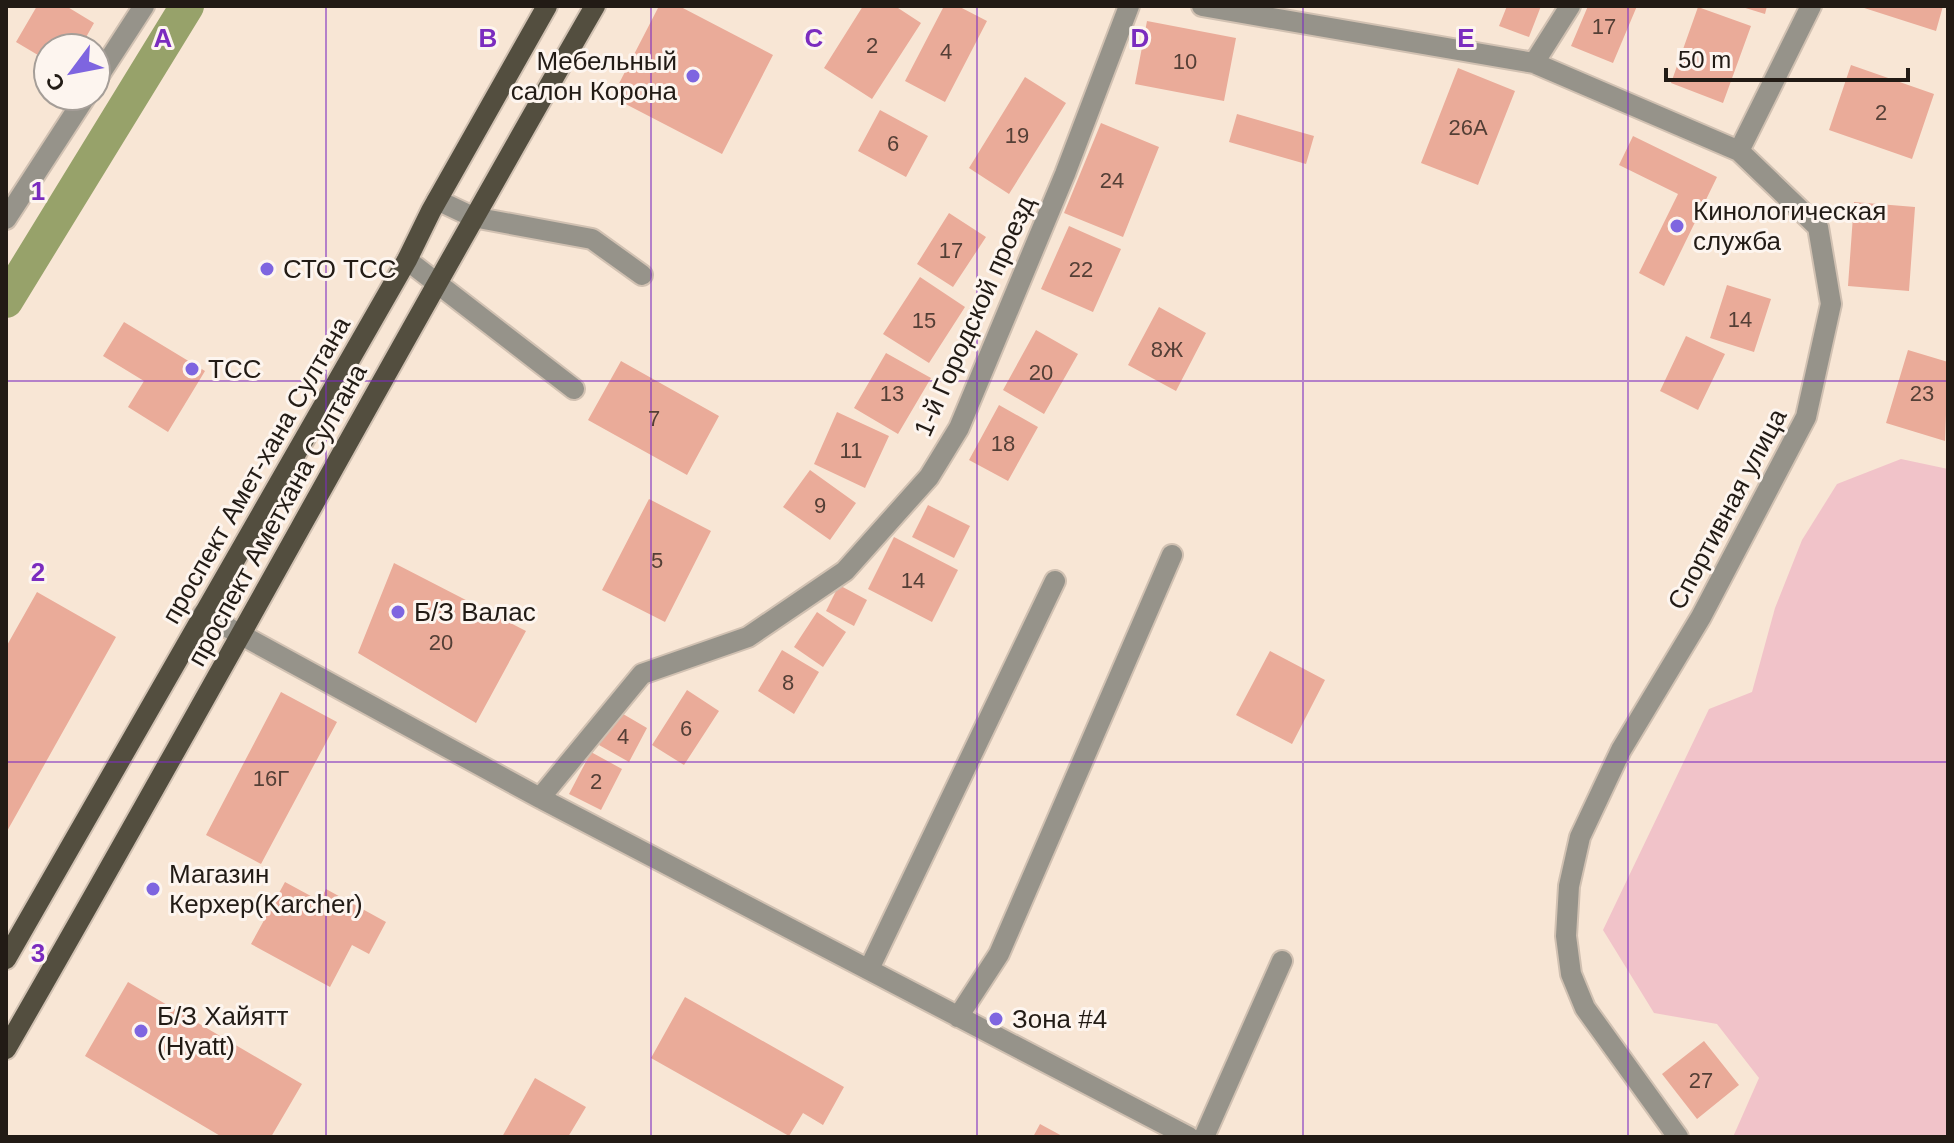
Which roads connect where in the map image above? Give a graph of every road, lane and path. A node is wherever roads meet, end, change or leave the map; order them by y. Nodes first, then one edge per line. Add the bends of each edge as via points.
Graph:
1 (144, 6) edge
2 (547, 6) edge
3 (595, 6) edge
4 (1129, 6) edge
5 (1202, 6) edge
6 (1570, 6) edge
7 (1811, 6) edge
8 (1283, 13) edge
9 (112, 55) edge
10 (1534, 63) junction
11 (76, 112) edge
12 (1739, 151) junction
13 (437, 200) junction
14 (473, 217) junction
15 (6, 219) edge
16 (407, 260) junction
17 (642, 275) dead end
18 (435, 281) junction
19 (574, 389) dead end
20 (1172, 555) dead end
21 (1055, 581) dead end
22 (203, 614) junction
23 (241, 635) junction
24 (540, 798) junction
25 (6, 959) edge
26 (1282, 961) dead end
27 (869, 969) junction
28 (958, 1017) junction
29 (6, 1049) edge
30 (1189, 1137) edge
31 (1204, 1137) edge
32 (1678, 1137) edge

1 - 9 street
2 - 13 main road, проспект Амет-хана Султана
3 - 14 main road, проспект Аметхана Султана
4 - 24 street, 1-й Городской проезд via 959,428 929,477 845,571 748,637 642,674
5 - 8 street, Спортивная улица
6 - 10 street
7 - 12 street
8 - 10 street, Спортивная улица
10 - 12 street, Спортивная улица
11 - 15 street
12 - 32 street, Спортивная улица via 1818,227 1831,304 1806,417 1701,617 1621,750 1586,825 1569,886 1566,936 1571,974 1585,1008
13 - 14 street
13 - 16 main road, проспект Амет-хана Султана
14 - 17 street via 592,239
14 - 18 main road, проспект Аметхана Султана
16 - 18 street
16 - 22 main road, проспект Амет-хана Султана
18 - 19 street
18 - 23 main road, проспект Аметхана Султана
20 - 28 street via 999,954
21 - 27 street
22 - 23 street
22 - 25 main road, проспект Амет-хана Султана
23 - 24 street
23 - 29 main road, проспект Аметхана Султана
24 - 27 street
26 - 31 street
27 - 28 street
28 - 30 street

